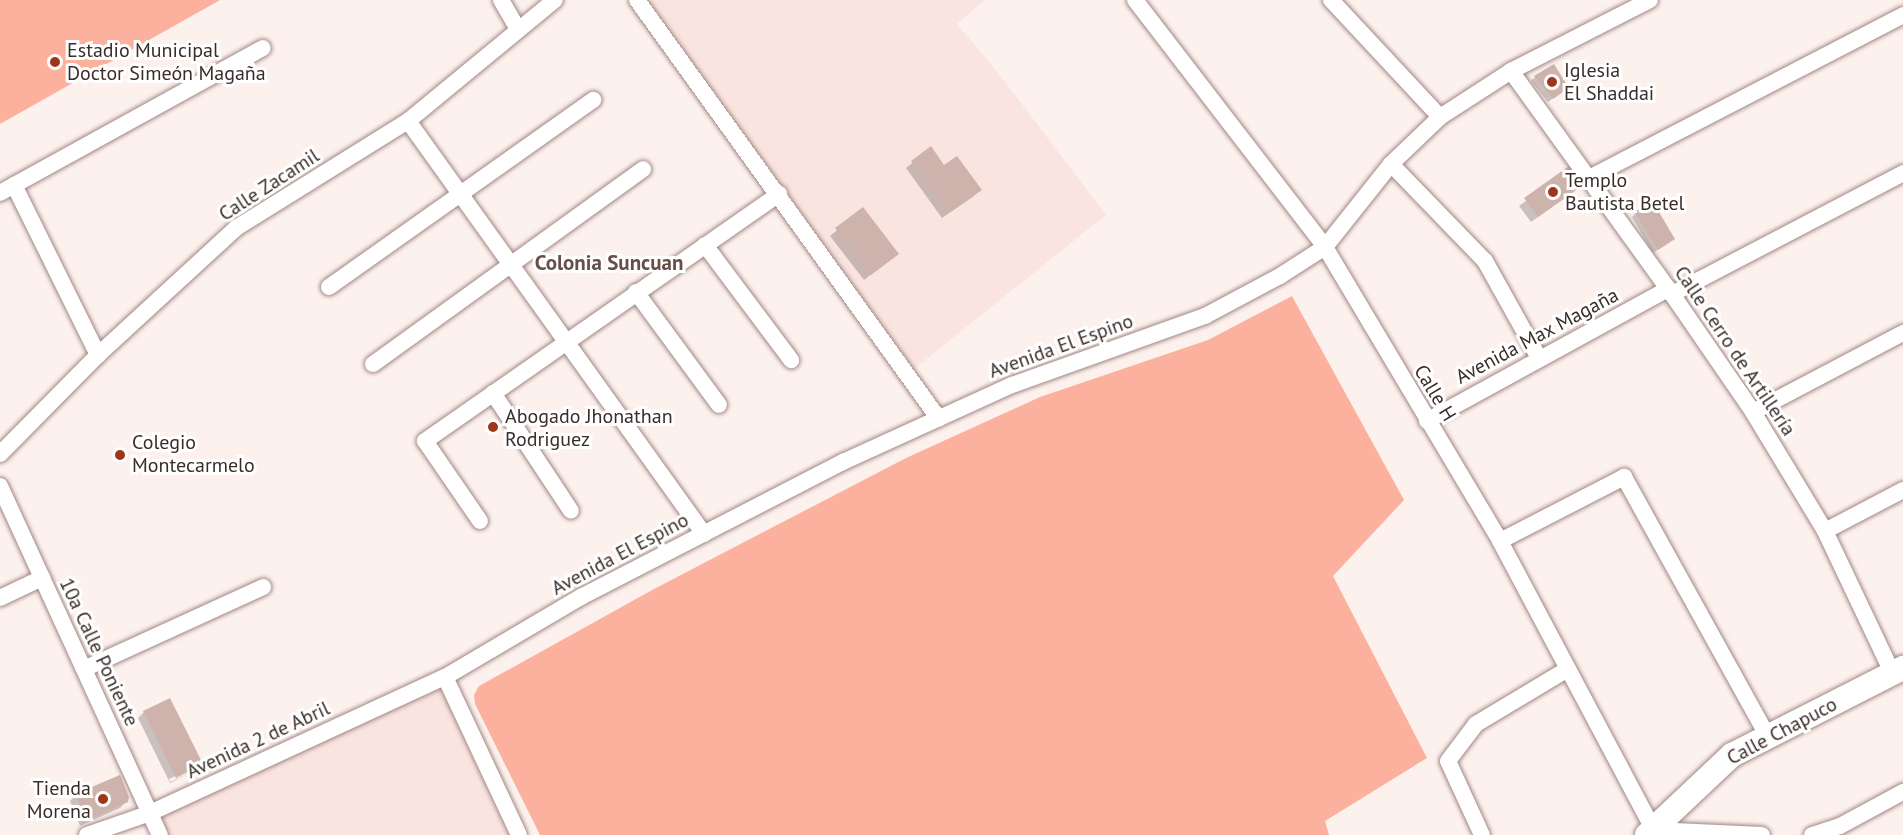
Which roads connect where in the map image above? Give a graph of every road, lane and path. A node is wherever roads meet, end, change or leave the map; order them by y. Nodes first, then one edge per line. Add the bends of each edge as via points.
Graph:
1 (501, 0) edge
2 (555, 0) edge
3 (637, 0) edge
4 (1135, 0) edge
5 (1332, 0) edge
6 (1650, 0) edge
7 (1903, 15) edge
8 (518, 30) junction
9 (262, 48) dead end
10 (1511, 71) junction
11 (593, 100) dead end
12 (1440, 117) junction
13 (408, 121) junction
14 (1391, 164) junction
15 (643, 170) dead end
16 (1903, 173) edge
17 (1589, 178) junction
18 (7, 189) edge
19 (460, 193) junction
20 (779, 195) junction
21 (705, 245) junction
22 (1325, 247) junction
23 (511, 264) junction
24 (329, 287) dead end
25 (636, 292) junction
26 (1670, 292) junction
27 (1903, 333) edge
28 (566, 341) junction
29 (98, 355) junction
30 (1539, 358) junction
31 (791, 360) dead end
32 (374, 364) dead end
33 (493, 393) junction
34 (719, 405) dead end
35 (1753, 412) junction
36 (939, 419) junction
37 (1427, 421) junction
38 (0, 454) edge
39 (0, 486) edge
40 (1903, 490) edge
41 (571, 511) dead end
42 (480, 521) dead end
43 (1825, 531) junction
44 (704, 534) junction
45 (1500, 541) junction
46 (42, 578) junction
47 (263, 587) dead end
48 (0, 598) edge
49 (84, 669) junction
50 (1568, 669) junction
51 (1898, 671) edge
52 (445, 677) junction
53 (1767, 735) junction
54 (1903, 792) edge
55 (150, 813) junction
56 (1843, 831) edge
57 (1652, 834) edge
58 (87, 835) edge
59 (160, 835) edge
60 (519, 835) edge
61 (1482, 835) edge
62 (1761, 835) edge
63 (1812, 835) edge

1 - 8 street
2 - 8 street, Calle Zacamil
3 - 20 street
4 - 22 street, Calle H
5 - 12 street
6 - 10 street, Avenida El Espino
7 - 17 street
8 - 13 street, Calle Zacamil
9 - 18 street
10 - 12 street, Avenida El Espino
10 - 17 street, Calle Cerro de Artillería
11 - 19 street
12 - 14 street, Avenida El Espino
13 - 19 street
13 - 29 street, Calle Zacamil via 236,228
14 - 22 street, Avenida El Espino
14 - 30 street via 1485,261
15 - 23 street
16 - 26 street, Avenida Max Magaña
17 - 26 street, Calle Cerro de Artillería
18 - 29 street
19 - 23 street
19 - 24 street
20 - 21 street
20 - 36 street
21 - 25 street
21 - 31 street
22 - 36 street, Avenida El Espino via 1205,316 1012,385
22 - 37 street, Calle H
23 - 28 street
23 - 32 street
25 - 28 street
25 - 34 street
26 - 30 street, Avenida Max Magaña
26 - 35 street, Calle Cerro de Artillería
27 - 35 street
28 - 33 street
28 - 44 street
29 - 38 street, Calle Zacamil
30 - 37 street, Avenida Max Magaña
33 - 41 street
33 - 42 street via 425,441
35 - 43 street, Calle Cerro de Artillería
36 - 44 street, Avenida El Espino via 843,462
37 - 45 street, Calle H
39 - 46 street, 10a Calle Poniente
40 - 43 street
43 - 51 street, Calle Cerro de Artillería
44 - 52 street, Avenida El Espino via 581,597
45 - 50 street, Calle H
45 - 53 street via 1624,477
46 - 48 street
46 - 49 street, 10a Calle Poniente
47 - 49 street
49 - 55 street, 10a Calle Poniente
50 - 57 street, Calle H
50 - 61 street via 1476,724 1448,761
51 - 53 street, Calle Chapuco
52 - 55 street, Avenida 2 de Abril
52 - 60 street
53 - 57 street, Calle Chapuco via 1721,763
54 - 56 street
55 - 58 street, Avenida 2 de Abril
55 - 59 street, 10a Calle Poniente
56 - 63 street
57 - 62 street

